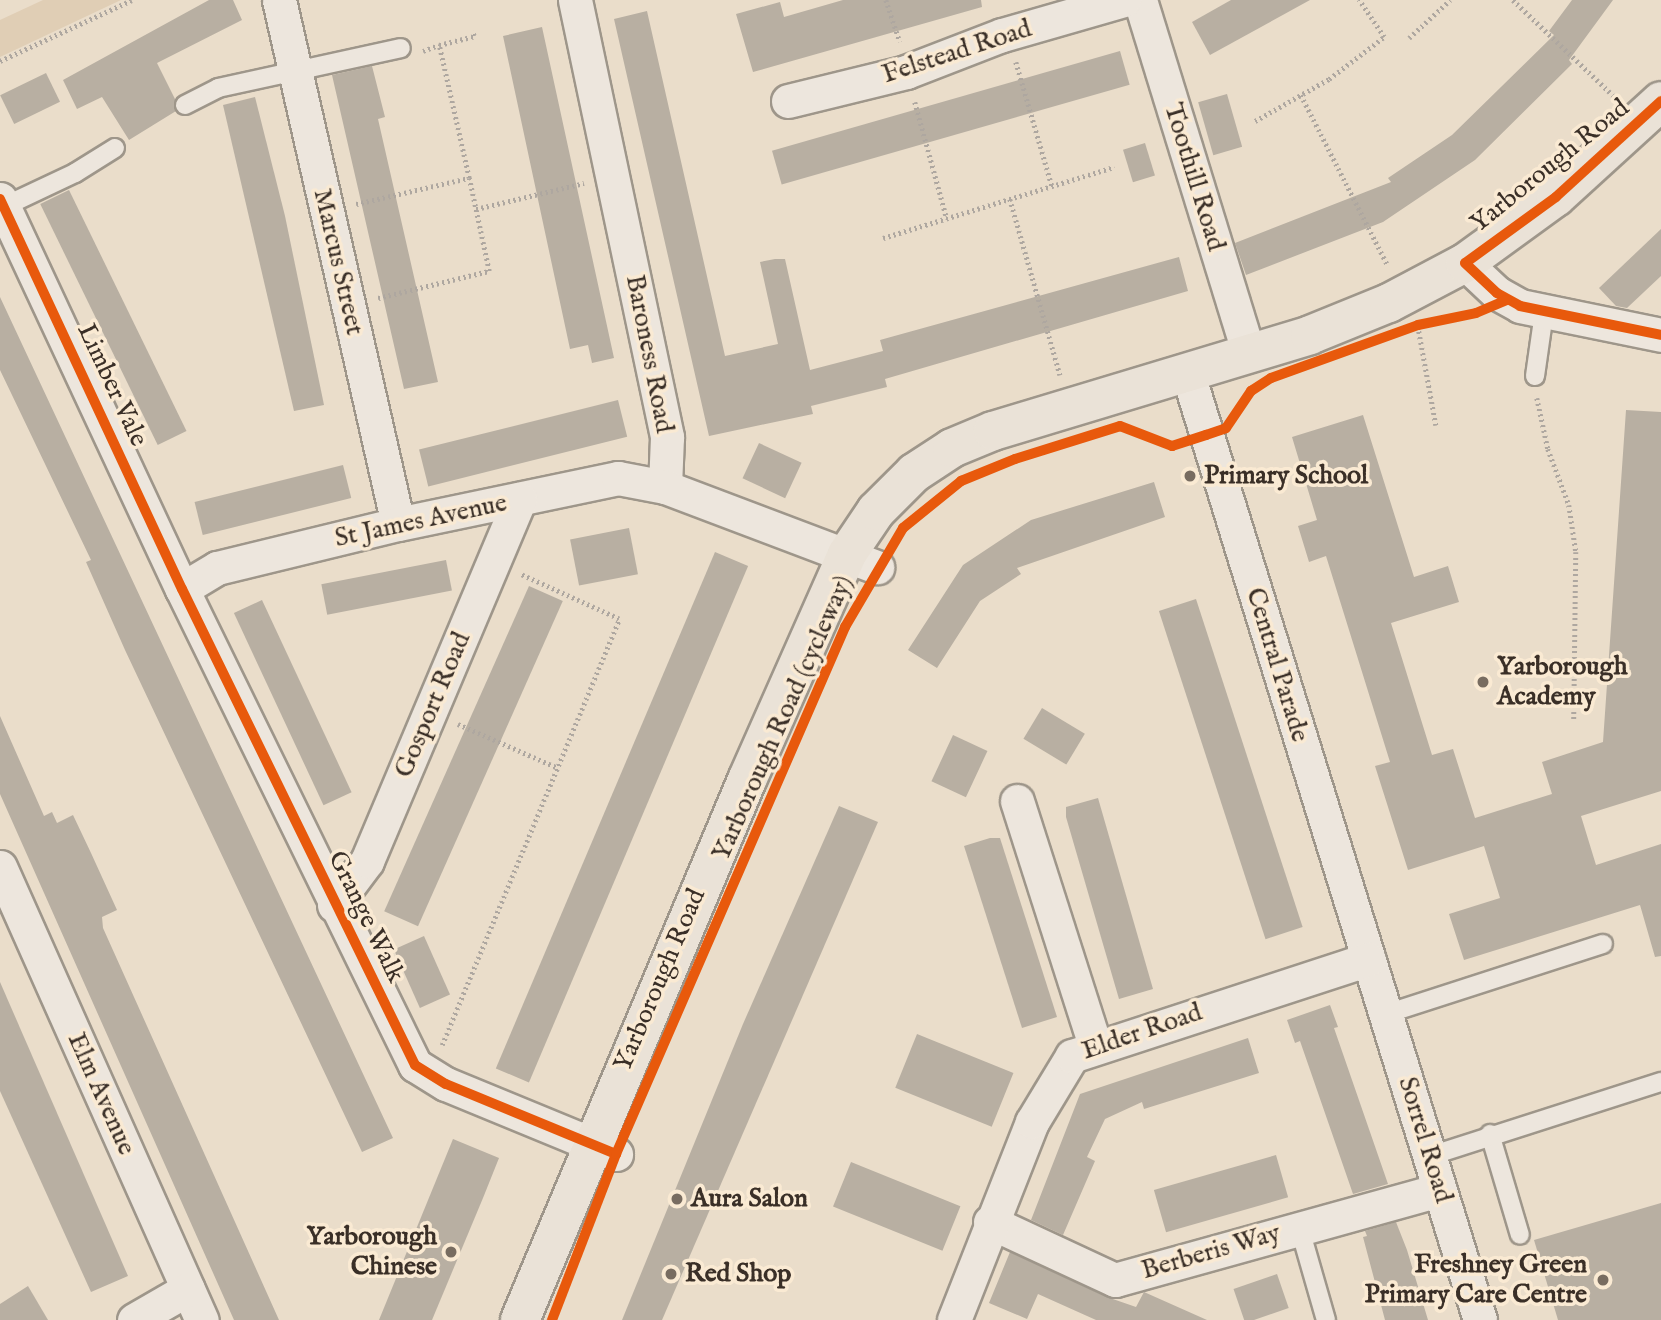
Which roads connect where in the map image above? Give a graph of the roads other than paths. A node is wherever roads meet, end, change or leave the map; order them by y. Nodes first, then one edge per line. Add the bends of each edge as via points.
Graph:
1 (279, 0) edge
2 (575, 0) edge
3 (1124, 0) edge
4 (1140, 0) edge
5 (401, 48) dead end
6 (295, 73) junction
7 (788, 101) dead end
8 (185, 104) dead end
9 (1652, 111) edge
10 (115, 148) dead end
11 (2, 203) edge
12 (1465, 263) junction
13 (1544, 313) junction
14 (1661, 335) edge
15 (1249, 354) junction
16 (1186, 371) junction
17 (1535, 376) road end
18 (665, 487) junction
19 (520, 499) junction
20 (398, 524) junction
21 (862, 561) junction
22 (182, 589) junction
23 (1017, 801) dead end
24 (0, 867) edge
25 (334, 905) junction
26 (1603, 944) dead end
27 (1369, 959) junction
28 (1386, 1014) junction
29 (1095, 1045) junction
30 (1661, 1082) edge
31 (1490, 1134) junction
32 (603, 1149) junction
33 (1430, 1156) junction
34 (1440, 1190) junction
35 (990, 1222) junction
36 (1298, 1226) junction
37 (1520, 1236) dead end
38 (188, 1289) junction
39 (134, 1320) edge
40 (202, 1320) edge
41 (520, 1320) edge
42 (954, 1320) edge
43 (1326, 1320) edge
44 (1480, 1320) edge

1 - 6 street, Marcus Street
2 - 18 street, Baroness Road via 667,437
3 - 7 street, Felstead Road via 1009,33 906,72
4 - 15 street, Toothill Road
5 - 6 lane
6 - 8 lane via 218,88
6 - 20 street, Marcus Street
9 - 12 main road, Yarborough Road via 1556,197
10 - 11 lane via 75,173
11 - 22 street, Limber Vale
12 - 13 street via 1506,300
12 - 15 main road, Yarborough Road via 1413,313 1310,335
13 - 14 street
13 - 17 lane
15 - 16 main road, Yarborough Road
16 - 21 main road, Yarborough Road via 993,430 914,473 876,511
16 - 27 street, Central Parade
18 - 19 street, St James Avenue via 618,478
18 - 21 street
19 - 20 street, St James Avenue
19 - 25 street, Gosport Road via 366,861
20 - 22 street, St James Avenue via 217,568
21 - 32 main road, Yarborough Road
22 - 25 street, Grange Walk
23 - 29 street
24 - 38 street, Elm Avenue
25 - 32 street, Grange Walk via 406,1050 429,1076
26 - 28 lane
27 - 28 street, Sorrel Road
27 - 29 street, Elder Road
28 - 33 street, Sorrel Road
29 - 35 street, Elder Road via 1072,1056 1051,1086
30 - 31 lane
31 - 33 lane
31 - 37 lane
32 - 41 main road, Yarborough Road
33 - 34 street, Sorrel Road
34 - 36 street, Berberis Way
34 - 44 street, Sorrel Road
35 - 36 street, Berberis Way via 1115,1280
35 - 42 street, Elder Road
36 - 43 lane
38 - 39 street
38 - 40 street, Elm Avenue

